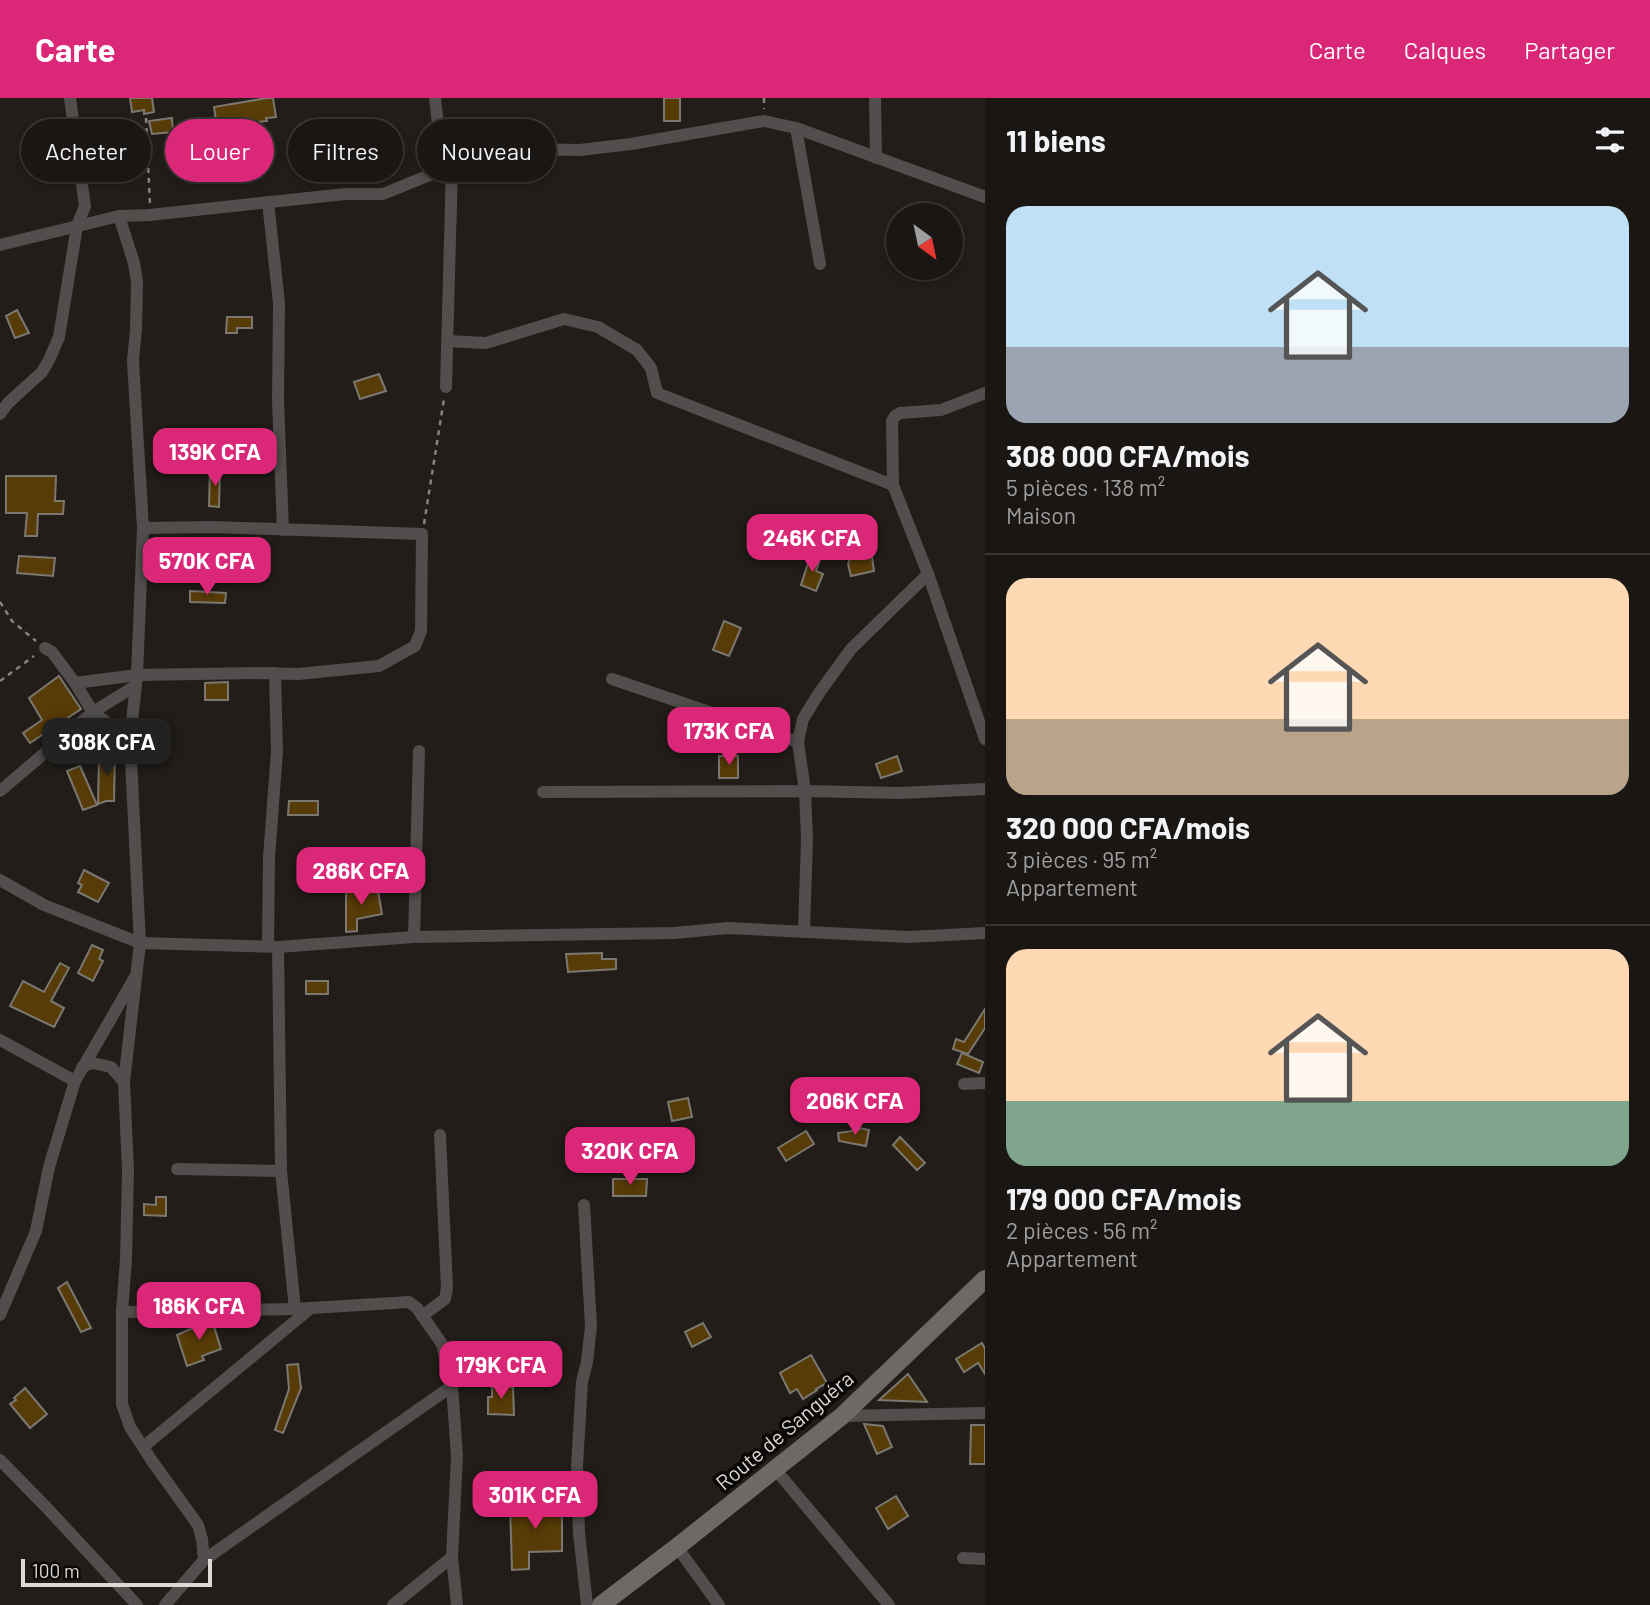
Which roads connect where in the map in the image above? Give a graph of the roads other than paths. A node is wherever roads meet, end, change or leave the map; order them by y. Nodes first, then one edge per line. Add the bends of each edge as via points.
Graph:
1 (70, 98) edge
2 (435, 98) edge
3 (875, 98) edge
4 (437, 119) edge
5 (796, 128) junction
6 (556, 150) edge
7 (876, 158) junction
8 (417, 180) edge
9 (452, 182) edge
10 (985, 197) edge
11 (268, 202) junction
12 (119, 216) junction
13 (77, 226) junction
14 (0, 245) edge
15 (820, 264) dead end
16 (449, 341) junction
17 (446, 387) road end
18 (985, 394) edge
19 (0, 414) edge
20 (893, 485) junction
21 (143, 528) junction
22 (283, 530) junction
23 (928, 574) junction
24 (45, 648) road end
25 (275, 673) junction
26 (612, 679) dead end
27 (136, 680) junction
28 (75, 683) junction
29 (93, 712) junction
30 (985, 739) edge
31 (130, 740) junction
32 (798, 742) junction
33 (419, 751) dead end
34 (985, 789) edge
35 (0, 791) edge
36 (805, 791) junction
37 (543, 792) dead end
38 (0, 880) edge
39 (804, 932) junction
40 (985, 933) edge
41 (414, 937) junction
42 (140, 943) junction
43 (273, 946) junction
44 (137, 973) junction
45 (0, 1040) edge
46 (82, 1067) junction
47 (75, 1081) junction
48 (124, 1082) junction
49 (985, 1083) edge
50 (964, 1084) dead end
51 (440, 1135) dead end
52 (177, 1169) dead end
53 (281, 1171) junction
54 (584, 1205) dead end
55 (985, 1279) edge
56 (311, 1308) junction
57 (295, 1309) junction
58 (122, 1312) junction
59 (0, 1315) edge
60 (422, 1316) junction
61 (453, 1386) junction
62 (985, 1413) edge
63 (842, 1416) junction
64 (143, 1447) junction
65 (0, 1460) edge
66 (775, 1469) junction
67 (677, 1547) junction
68 (453, 1557) junction
69 (963, 1558) dead end
70 (985, 1559) edge
71 (204, 1560) junction
72 (136, 1605) edge
73 (165, 1605) edge
74 (393, 1605) edge
75 (457, 1605) edge
76 (587, 1605) edge
77 (601, 1605) edge
78 (719, 1605) edge
79 (889, 1605) edge

1 - 13 street via 85,206
2 - 4 street
3 - 7 street
5 - 6 street via 764,121 631,144
5 - 7 street
5 - 15 street
7 - 10 street
8 - 11 street via 383,194
9 - 16 street
11 - 12 street
11 - 22 street via 279,303
12 - 13 street
12 - 21 street via 137,282 133,361
13 - 14 street
13 - 19 street via 59,337 50,360
16 - 17 street
16 - 20 street via 486,343 564,319 598,327 637,350 651,368 657,393
18 - 20 street via 941,411 895,416
20 - 23 street
21 - 22 street
21 - 27 street
22 - 25 street via 422,534 421,631 415,646 379,666
23 - 30 street
23 - 32 street via 851,649 803,719
24 - 28 street
25 - 27 street
25 - 43 street via 276,752 269,857
26 - 32 street
27 - 28 street
27 - 29 street
27 - 31 street
28 - 29 street
29 - 31 street
29 - 35 street
31 - 42 street
32 - 36 street
33 - 41 street
34 - 36 street
36 - 37 street
36 - 39 street
38 - 42 street via 44,905
39 - 40 street via 909,937
39 - 41 street via 728,928
41 - 43 street
42 - 43 street
42 - 44 street
43 - 53 street
44 - 46 street
44 - 48 street
45 - 47 street
46 - 47 street
46 - 48 street via 92,1063 111,1066
47 - 59 street via 48,1167 36,1231
48 - 58 street via 128,1170
49 - 50 street
51 - 60 street via 447,1288 445,1299
52 - 53 street
53 - 57 street
54 - 76 street via 591,1326 577,1466
55 - 63 street, Route de Sanguéra
56 - 57 street
56 - 60 street via 409,1302
56 - 64 street
57 - 58 street
58 - 64 street via 122,1404
60 - 61 street via 442,1344
61 - 68 street via 457,1456
61 - 71 street
62 - 63 street
63 - 66 street, Route de Sanguéra
64 - 71 street via 198,1525
65 - 72 street
66 - 67 street, Route de Sanguéra
66 - 79 street
67 - 77 street, Route de Sanguéra
67 - 78 street
68 - 74 street
68 - 75 street
69 - 70 street
71 - 73 street

